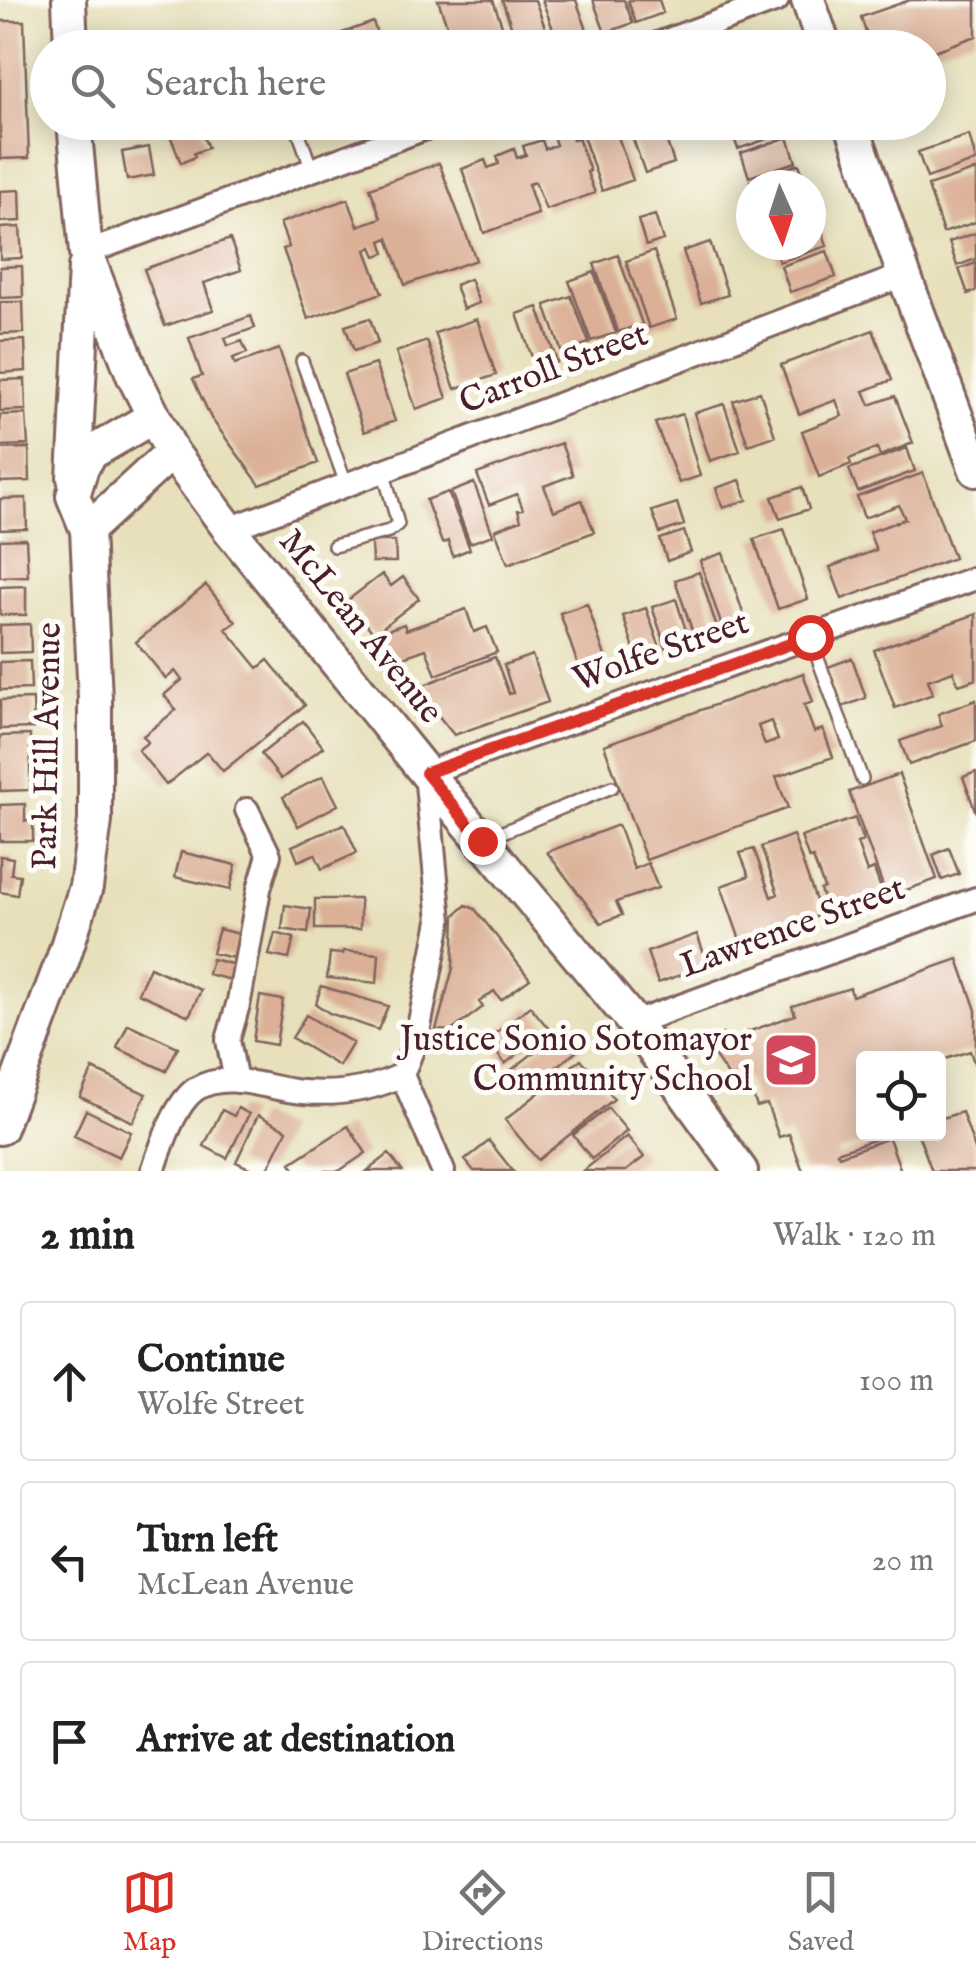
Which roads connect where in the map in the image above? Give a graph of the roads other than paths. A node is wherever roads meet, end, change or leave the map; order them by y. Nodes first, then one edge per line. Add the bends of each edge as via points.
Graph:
1 (69, 0) edge
2 (776, 0) edge
3 (808, 0) edge
4 (70, 30) edge
5 (695, 30) edge
6 (819, 30) edge
7 (76, 140) edge
8 (302, 140) edge
9 (393, 140) edge
10 (857, 140) edge
11 (312, 170) junction
12 (86, 253) junction
13 (904, 275) junction
14 (302, 362) dead end
15 (152, 417) junction
16 (172, 452) junction
17 (383, 470) junction
18 (976, 470) edge
19 (346, 484) junction
20 (73, 496) junction
21 (228, 528) junction
22 (87, 530) junction
23 (334, 546) dead end
24 (976, 578) edge
25 (810, 637) junction
26 (426, 773) junction
27 (862, 780) dead end
28 (612, 787) dead end
29 (247, 810) dead end
30 (482, 841) junction
31 (976, 899) edge
32 (634, 1023) junction
33 (402, 1075) junction
34 (236, 1081) junction
35 (0, 1128) edge
36 (153, 1171) edge
37 (443, 1171) edge
38 (741, 1171) edge

1 - 4 street
2 - 5 street
3 - 6 street
7 - 12 street, McLean Avenue
8 - 11 lane
9 - 11 street
10 - 13 street
11 - 12 street
12 - 15 street, McLean Avenue
12 - 20 street
13 - 17 street, Carroll Street
13 - 18 street
14 - 19 lane
15 - 16 street, McLean Avenue
15 - 20 street via 90,452
16 - 21 street, McLean Avenue
16 - 22 street
17 - 19 street, Carroll Street
17 - 23 lane via 398,524
19 - 21 street, Carroll Street
20 - 22 street, Park Hill Avenue
21 - 26 street, McLean Avenue
22 - 35 street, Park Hill Avenue via 95,698 86,887
24 - 25 street, Wolfe Street
25 - 26 street, Wolfe Street
25 - 27 lane
26 - 30 street, McLean Avenue
26 - 33 street via 440,920 417,1037
28 - 30 lane
29 - 34 street via 269,856 228,1040
30 - 32 street, McLean Avenue
31 - 32 street, Lawrence Street
32 - 38 street, McLean Avenue
33 - 34 street via 342,1091
33 - 37 street
34 - 36 street via 212,1082 181,1104

